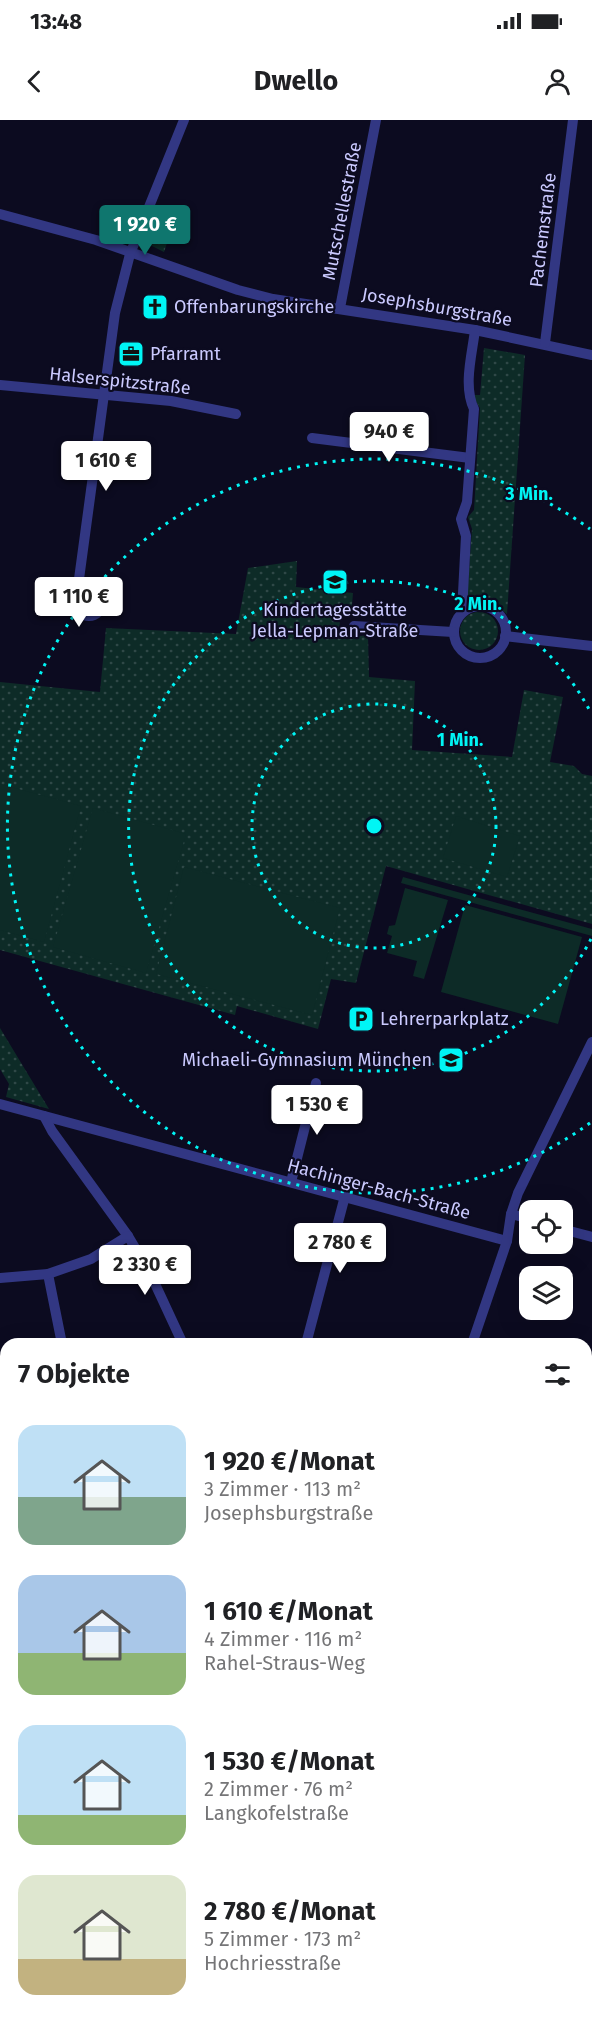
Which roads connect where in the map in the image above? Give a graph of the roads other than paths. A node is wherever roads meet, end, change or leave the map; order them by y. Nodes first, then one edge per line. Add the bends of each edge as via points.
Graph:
1 (184, 120) edge
2 (376, 120) edge
3 (573, 120) edge
4 (0, 214) edge
5 (130, 254) junction
6 (340, 308) junction
7 (475, 330) junction
8 (545, 344) junction
9 (592, 355) edge
10 (0, 385) edge
11 (104, 394) junction
12 (236, 414) dead end
13 (312, 438) dead end
14 (470, 458) junction
15 (81, 592) dead end
16 (462, 612) junction
17 (354, 626) dead end
18 (453, 632) junction
19 (506, 636) junction
20 (592, 646) edge
21 (592, 1042) edge
22 (316, 1083) dead end
23 (0, 1104) edge
24 (44, 1116) junction
25 (291, 1182) junction
26 (345, 1196) junction
27 (511, 1214) junction
28 (519, 1216) edge
29 (573, 1232) edge
30 (128, 1236) junction
31 (592, 1237) edge
32 (507, 1241) junction
33 (48, 1274) junction
34 (0, 1278) edge
35 (61, 1338) edge
36 (180, 1338) edge
37 (308, 1338) edge
38 (474, 1338) edge

1 - 5 street
2 - 6 street, Mutschellestraße
3 - 8 street, Pachemstraße
4 - 5 street, Josephsburgstraße via 96,240
5 - 6 street, Josephsburgstraße via 238,290
5 - 11 street via 115,314
6 - 7 street, Josephsburgstraße
7 - 8 street, Josephsburgstraße
7 - 14 street via 469,387 474,410
8 - 9 street, Josephsburgstraße
10 - 11 street, Halserspitzstraße
11 - 12 street, Halserspitzstraße via 171,401
11 - 15 street via 79,579
13 - 14 street
14 - 16 street via 467,502 460,519 466,536
16 - 18 street
16 - 19 street via 479,605 496,611
17 - 18 street
18 - 19 street via 458,646 476,657 490,656
19 - 20 street
21 - 27 street
22 - 25 street
23 - 24 street, Hachinger-Bach-Straße
24 - 25 street, Hachinger-Bach-Straße
24 - 30 street
25 - 26 street, Hachinger-Bach-Straße
26 - 32 street, Hachinger-Bach-Straße
26 - 37 street
27 - 28 street
27 - 32 street
29 - 31 street
30 - 33 street via 91,1259
30 - 36 street
32 - 38 street
33 - 34 street
33 - 35 street

